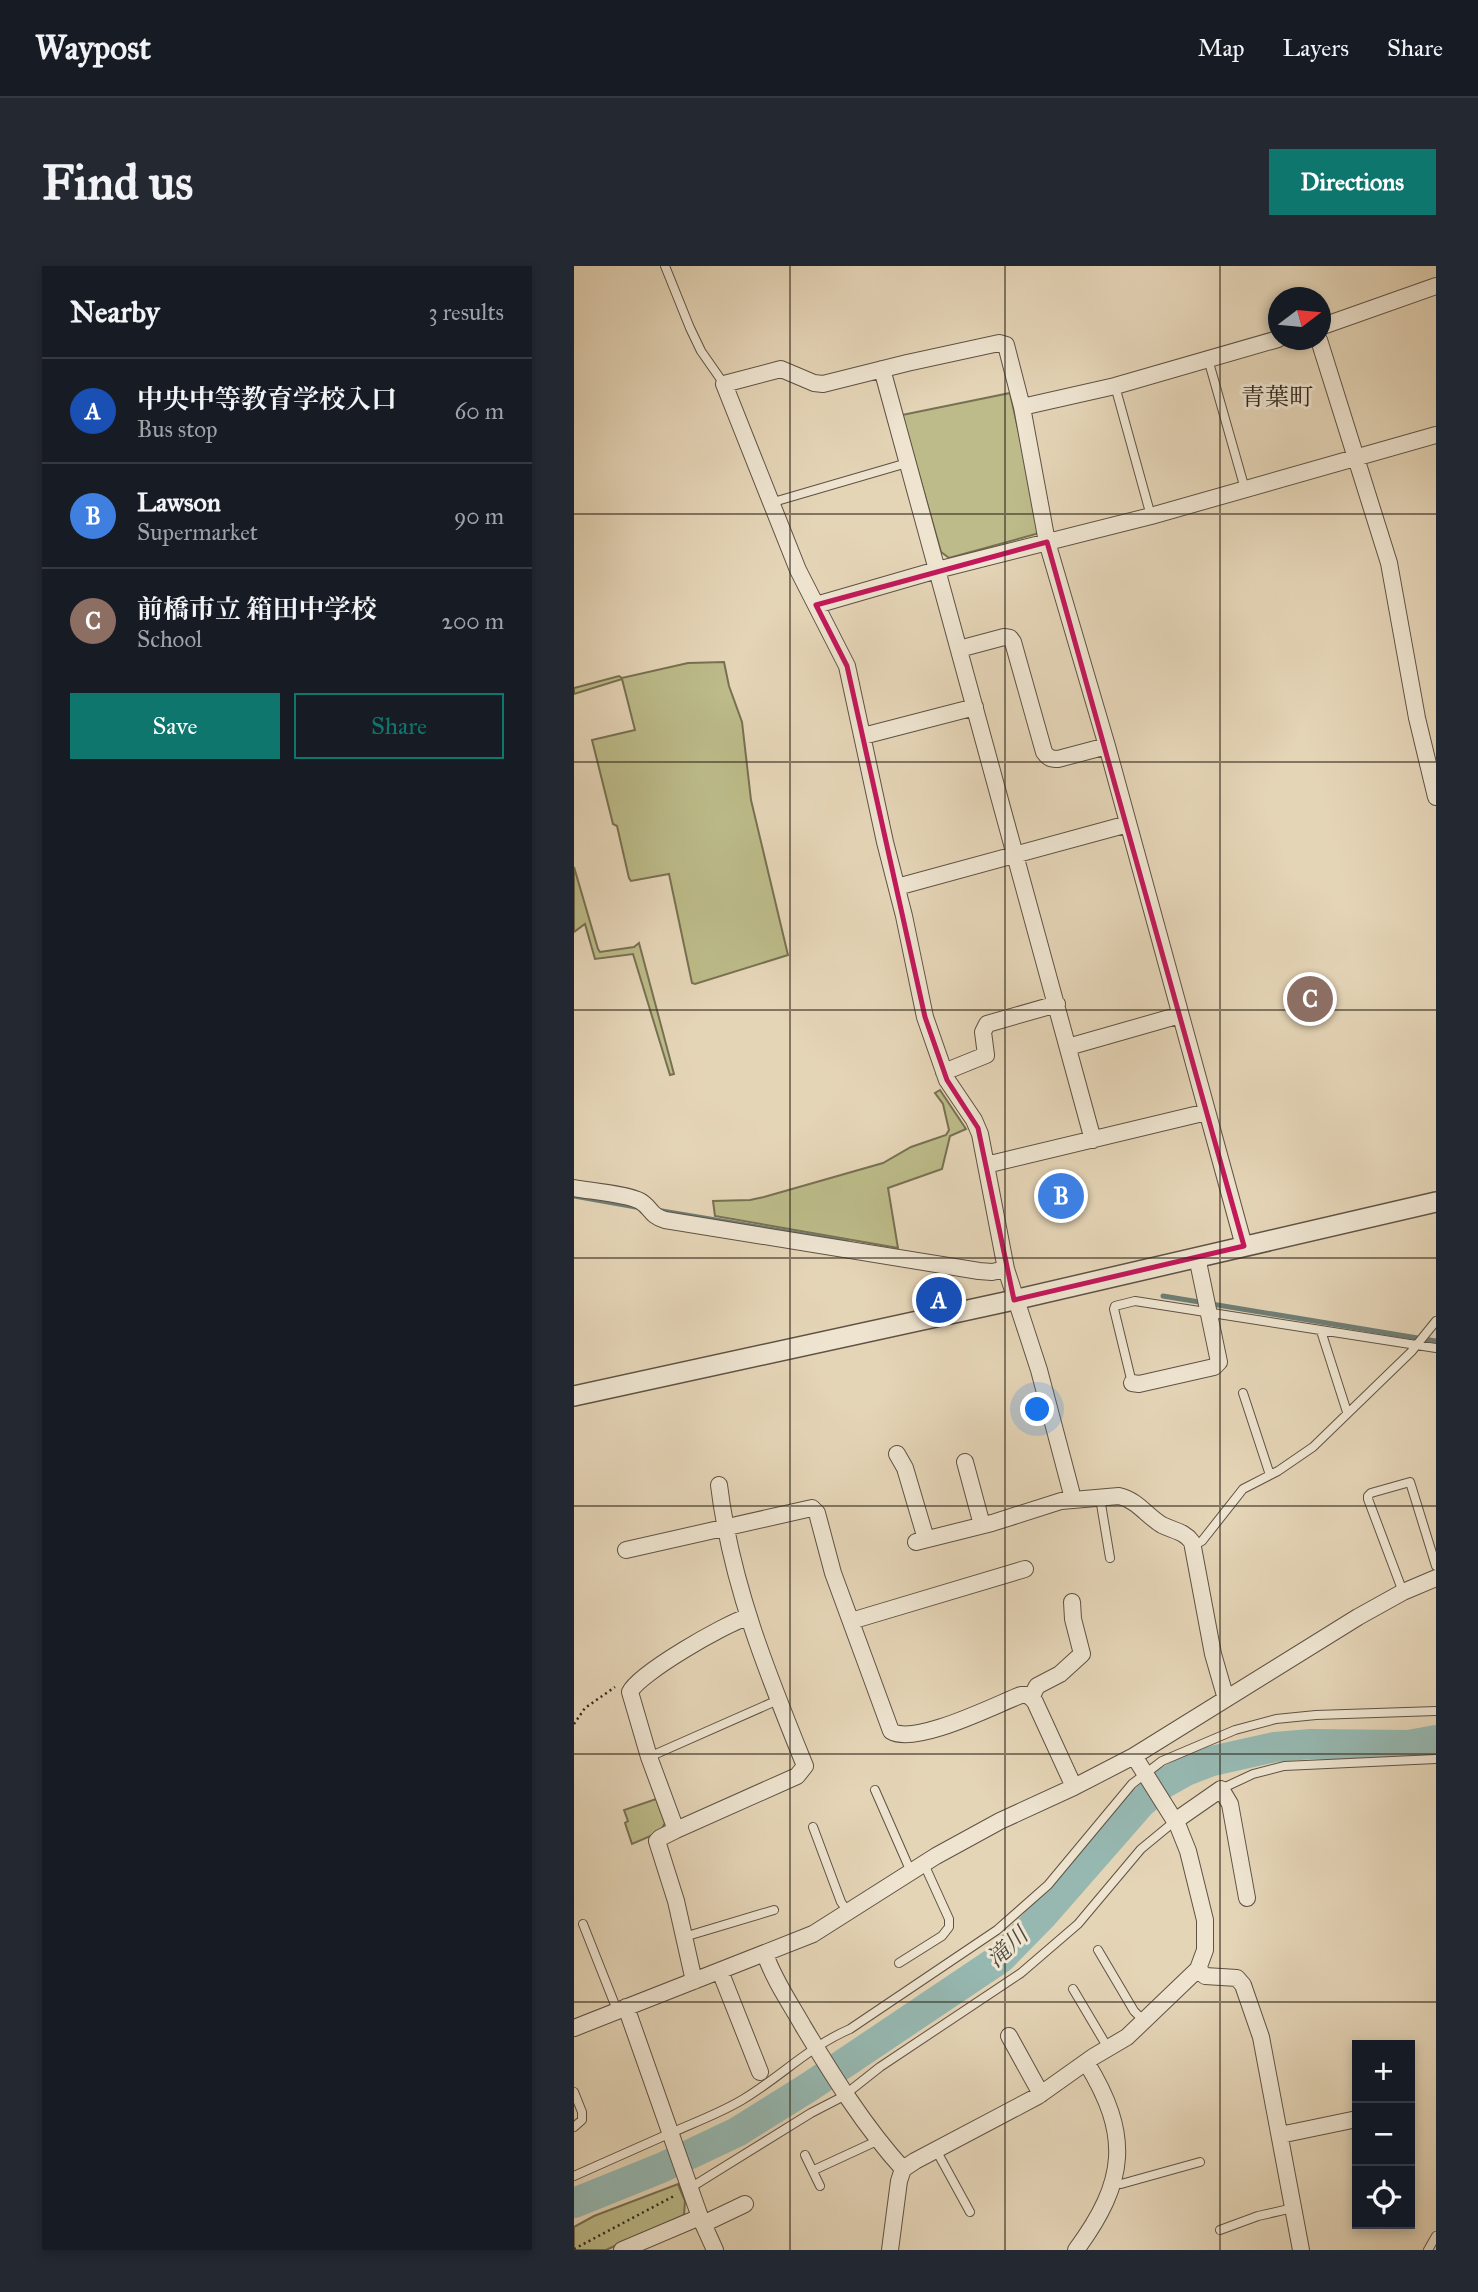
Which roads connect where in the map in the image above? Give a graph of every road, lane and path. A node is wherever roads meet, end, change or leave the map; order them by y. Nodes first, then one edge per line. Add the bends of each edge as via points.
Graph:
1 (665, 266) edge
2 (1436, 286) edge
3 (1331, 323) edge
4 (1268, 342) edge
5 (1322, 350) edge
6 (1208, 359) junction
7 (882, 369) junction
8 (724, 384) junction
9 (1115, 386) junction
10 (1022, 407) junction
11 (1436, 435) edge
12 (1356, 458) junction
13 (907, 463) junction
14 (1245, 489) junction
15 (770, 503) junction
16 (1151, 516) junction
17 (1047, 542) junction
18 (937, 570) junction
19 (816, 604) junction
20 (959, 649) junction
21 (975, 707) junction
22 (863, 736) junction
23 (1107, 746) junction
24 (1436, 797) edge
25 (1128, 824) junction
26 (1016, 855) junction
27 (897, 887) junction
28 (1056, 1004) junction
29 (1180, 1015) junction
30 (1068, 1046) junction
31 (944, 1072) junction
32 (1207, 1112) junction
33 (1093, 1140) junction
34 (986, 1165) junction
35 (574, 1188) edge
36 (1436, 1202) edge
37 (1244, 1246) junction
38 (1197, 1257) junction
39 (1006, 1269) junction
40 (1014, 1300) junction
41 (1209, 1313) junction
42 (1436, 1321) edge
43 (1321, 1331) junction
44 (1419, 1342) junction
45 (1436, 1348) edge
46 (1132, 1383) joint
47 (1243, 1392) dead end
48 (574, 1396) edge
49 (1347, 1412) junction
50 (897, 1454) dead end
51 (965, 1462) dead end
52 (1270, 1475) junction
53 (719, 1485) dead end
54 (1100, 1498) junction
55 (1071, 1500) junction
56 (982, 1525) junction
57 (724, 1528) junction
58 (1193, 1546) junction
59 (626, 1550) dead end
60 (1110, 1558) dead end
61 (1436, 1566) edge
62 (1025, 1569) dead end
63 (1436, 1577) edge
64 (1404, 1592) junction
65 (1072, 1602) dead end
66 (748, 1617) junction
67 (850, 1621) junction
68 (1031, 1698) junction
69 (1226, 1699) junction
70 (778, 1700) junction
71 (1436, 1711) edge
72 (1134, 1756) junction
73 (649, 1757) junction
74 (1436, 1759) edge
75 (1146, 1776) junction
76 (1074, 1787) junction
77 (1221, 1789) junction
78 (875, 1790) dead end
79 (1173, 1819) junction
80 (813, 1827) dead end
81 (676, 1830) junction
82 (918, 1868) junction
83 (1247, 1898) dead end
84 (774, 1910) dead end
85 (848, 1912) junction
86 (583, 1924) dead end
87 (684, 1937) junction
88 (1098, 1950) dead end
89 (765, 1954) junction
90 (899, 1963) dead end
91 (1198, 1969) junction
92 (720, 1971) junction
93 (694, 1981) junction
94 (1073, 1989) dead end
95 (621, 2008) junction
96 (1144, 2021) junction
97 (574, 2028) edge
98 (1009, 2036) dead end
99 (1108, 2048) junction
100 (817, 2049) junction
101 (1086, 2062) junction
102 (760, 2071) dead end
103 (574, 2092) edge
104 (845, 2092) junction
105 (1041, 2094) junction
106 (1352, 2120) edge
107 (574, 2127) edge
108 (1280, 2135) junction
109 (671, 2136) junction
110 (879, 2140) junction
111 (936, 2150) junction
112 (805, 2155) dead end
113 (1200, 2162) dead end
114 (903, 2169) junction
115 (814, 2170) junction
116 (574, 2176) edge
117 (1112, 2183) junction
118 (688, 2185) junction
119 (821, 2186) dead end
120 (745, 2204) dead end
121 (1293, 2208) junction
122 (970, 2212) dead end
123 (701, 2220) junction
124 (1220, 2230) dead end
125 (1436, 2236) edge
126 (640, 2246) edge
127 (574, 2249) edge
128 (622, 2250) edge
129 (715, 2250) edge
130 (890, 2250) edge
131 (1076, 2250) edge
132 (1301, 2250) edge
133 (1428, 2250) edge

1 - 8 lane via 701,351
2 - 3 street
4 - 6 street
5 - 12 street
6 - 9 street
6 - 14 lane
7 - 8 street via 823,384 781,369
7 - 10 street via 999,343 1006,345
7 - 13 street
8 - 15 street
9 - 10 street
9 - 16 lane
10 - 17 street
11 - 12 street
12 - 14 street
12 - 24 street via 1389,563
13 - 15 lane
13 - 18 street
14 - 16 street
15 - 19 street
16 - 17 street
17 - 18 street
17 - 23 street
18 - 19 street
18 - 20 street
19 - 22 street via 847,666
20 - 21 street
20 - 23 street via 1010,638 1047,757 1058,759
21 - 22 street
21 - 26 street
22 - 27 street
23 - 25 street
25 - 26 street
25 - 29 street
26 - 27 street
26 - 28 street
27 - 31 street via 925,1017
28 - 30 street
28 - 31 street via 986,1024 986,1055
29 - 30 street
29 - 32 street
30 - 33 street
31 - 34 street via 978,1128
32 - 33 street
32 - 37 street
33 - 34 street
34 - 39 street
35 - 39 street via 635,1199 666,1220 979,1271
36 - 37 street
37 - 38 street
38 - 40 street
38 - 41 street
39 - 40 street
40 - 48 street
40 - 55 street via 1039,1370
41 - 43 lane
41 - 46 street via 1218,1365
41 - 46 lane via 1143,1301 1115,1306
42 - 44 lane
43 - 44 lane
43 - 49 lane
44 - 45 lane
44 - 49 lane
47 - 52 lane
49 - 52 lane via 1313,1447
50 - 56 street via 905,1468 921,1541
51 - 56 street
52 - 58 lane via 1243,1489
53 - 57 street
54 - 55 street
54 - 58 street via 1128,1498 1158,1522 1185,1533
54 - 60 lane
55 - 56 street
57 - 59 street
57 - 66 street
57 - 67 street via 814,1510
58 - 69 street
61 - 64 lane via 1410,1482 1371,1493 1368,1499
62 - 67 street
63 - 64 street
64 - 69 street
65 - 68 street via 1082,1654 1060,1674 1037,1686
66 - 70 street
66 - 73 street via 715,1632 632,1687 630,1697
67 - 68 street via 895,1734 956,1723 1021,1695
68 - 76 street
69 - 72 street
70 - 73 lane
70 - 81 street via 803,1770
71 - 75 lane via 1276,1719 1218,1736 1162,1761
72 - 75 street
72 - 76 street
73 - 81 street
74 - 77 lane via 1284,1766
75 - 79 street
75 - 100 lane via 1132,1784 1048,1885 997,1930
76 - 82 street via 1000,1821
77 - 79 street
77 - 83 street via 1230,1804
78 - 82 lane
79 - 91 street via 1185,1844 1204,1913 1205,1950
79 - 104 lane via 1049,1950
80 - 85 lane
81 - 87 street via 660,1838 657,1845
82 - 85 street
82 - 90 lane via 949,1919 949,1927
84 - 87 lane
85 - 89 street via 813,1934
86 - 95 lane
87 - 93 street
88 - 96 lane
89 - 92 street
89 - 100 street
91 - 96 street
91 - 108 street via 1205,1976 1237,1978 1243,1985 1261,2037
92 - 93 street
92 - 102 street
93 - 95 street
94 - 99 lane
95 - 97 street
95 - 109 street
96 - 99 street
98 - 105 street
99 - 101 street
100 - 104 street
100 - 109 lane via 741,2100
101 - 105 street
101 - 117 street via 1116,2129
103 - 107 lane via 583,2116
104 - 110 street
104 - 118 lane
105 - 111 street
106 - 108 street
108 - 121 street
109 - 116 lane
109 - 118 street
110 - 114 street
110 - 115 lane
111 - 114 street
111 - 122 lane
112 - 115 lane
113 - 117 lane
114 - 130 street
115 - 119 lane
117 - 131 street via 1094,2227
118 - 123 street
118 - 127 path
120 - 123 street
121 - 124 lane
121 - 132 street
123 - 126 street
123 - 129 street
125 - 133 lane
126 - 128 street

